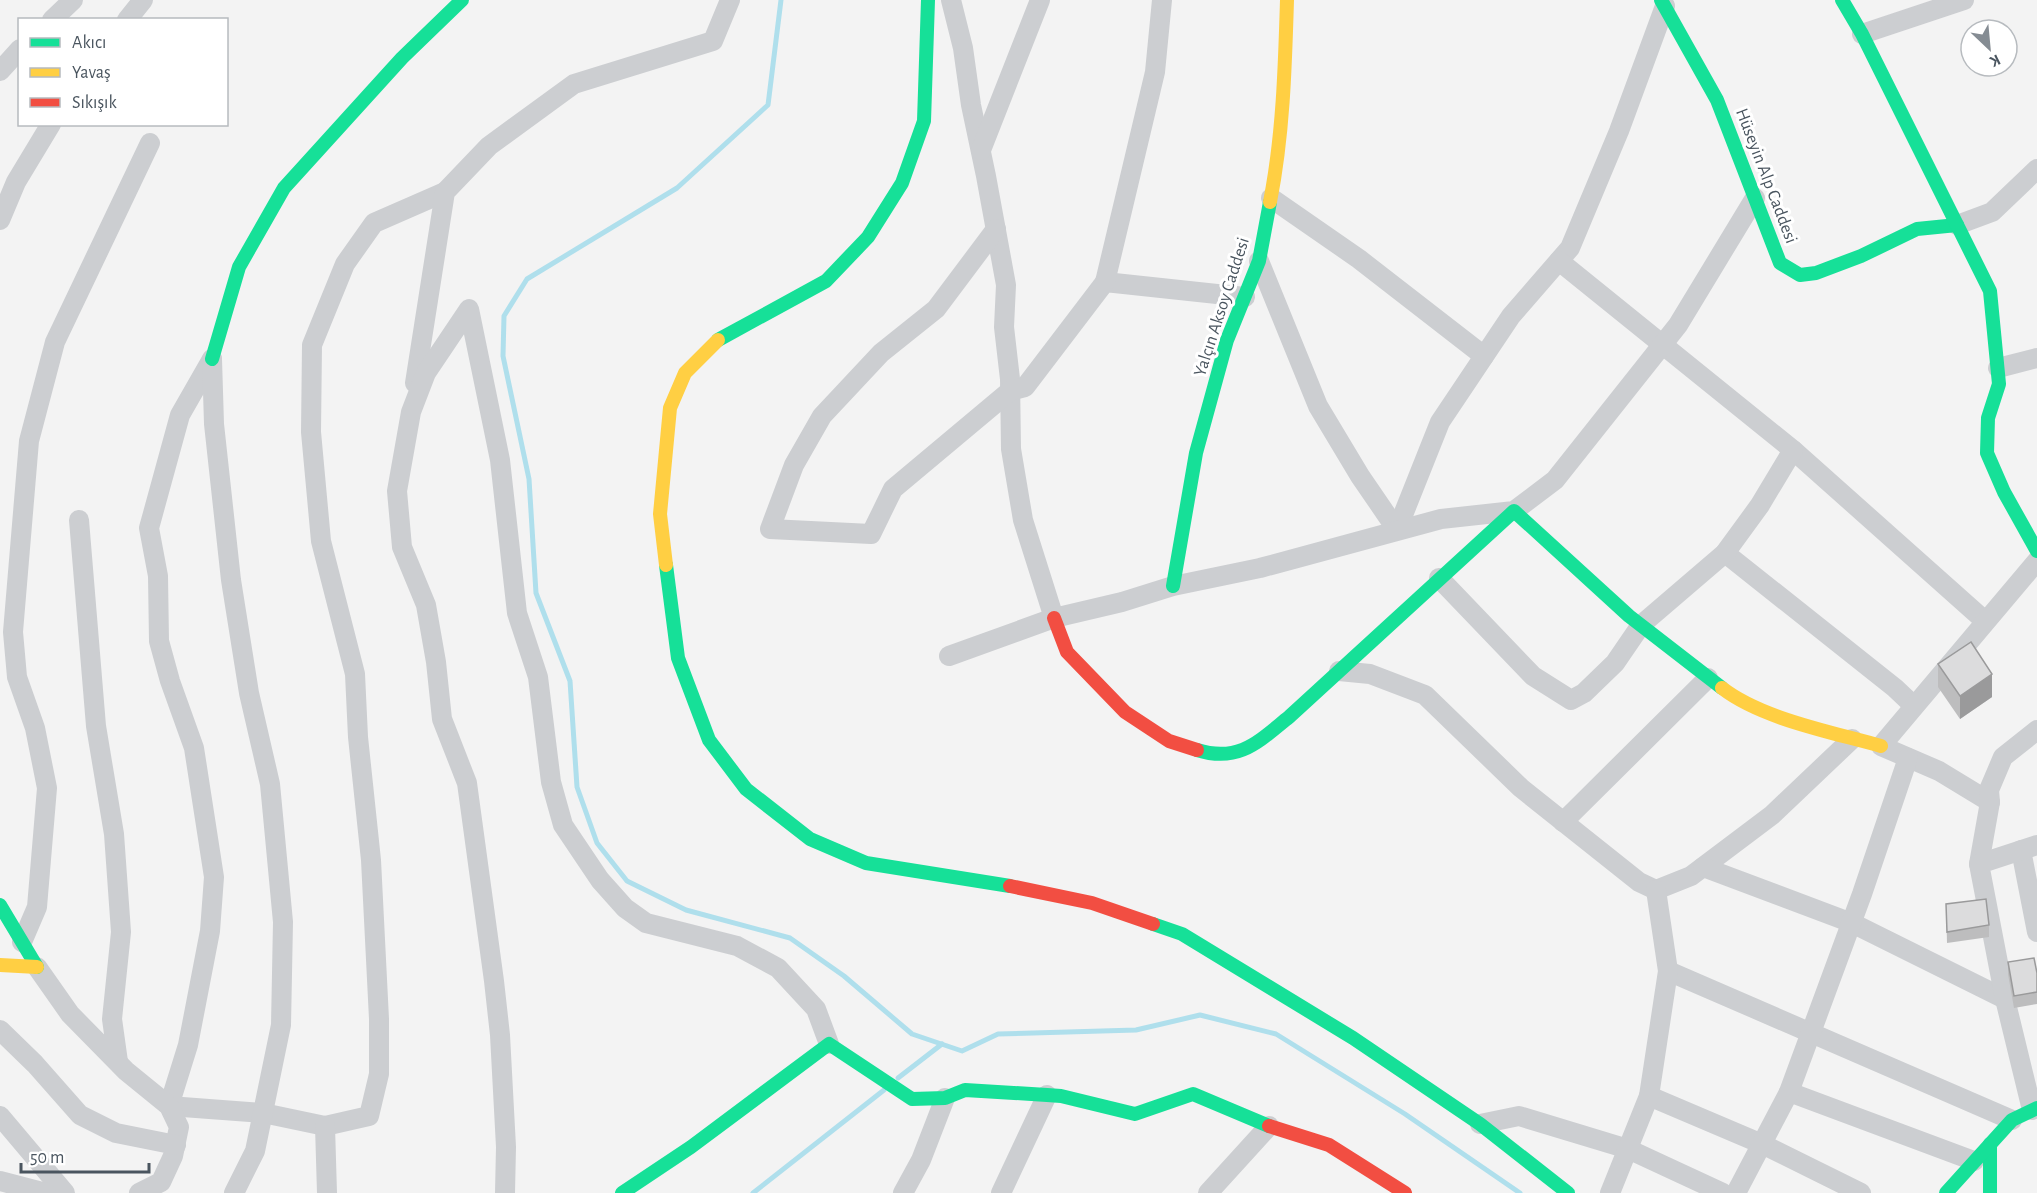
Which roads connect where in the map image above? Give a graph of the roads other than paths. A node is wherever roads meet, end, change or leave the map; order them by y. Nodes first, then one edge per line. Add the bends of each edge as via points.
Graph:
1 (73, 0) edge
2 (143, 0) edge
3 (462, 0) edge
4 (730, 0) edge
5 (928, 0) edge
6 (951, 0) edge
7 (1040, 0) edge
8 (1162, 0) edge
9 (1287, 0) edge
10 (1842, 0) edge
11 (1964, 0) edge
12 (1663, 3) edge
13 (54, 18) edge
14 (129, 18) edge
15 (1862, 34) junction
16 (18, 52) edge
17 (0, 71) edge
18 (50, 126) edge
19 (150, 143) dead end
20 (981, 150) junction
21 (2037, 169) edge
22 (445, 192) junction
23 (1271, 198) junction
24 (1755, 198) junction
25 (0, 220) edge
26 (1957, 225) junction
27 (996, 229) junction
28 (1259, 261) junction
29 (1559, 261) junction
30 (1105, 282) junction
31 (1245, 297) junction
32 (1662, 344) junction
33 (1484, 356) junction
34 (2037, 358) edge
35 (213, 359) junction
36 (1998, 368) junction
37 (1010, 391) junction
38 (411, 412) junction
39 (1793, 450) junction
40 (1514, 511) junction
41 (79, 520) dead end
42 (1397, 530) junction
43 (2037, 550) edge
44 (1725, 553) junction
45 (2037, 561) edge
46 (1439, 578) junction
47 (1173, 586) junction
48 (1054, 618) junction
49 (1985, 621) junction
50 (1641, 626) junction
51 (949, 656) dead end
52 (1339, 671) junction
53 (1708, 678) junction
54 (1914, 706) junction
55 (2037, 730) edge
56 (1852, 739) junction
57 (1881, 746) junction
58 (1908, 758) junction
59 (1990, 802) junction
60 (1563, 822) junction
61 (2029, 848) edge
62 (1979, 864) junction
63 (1703, 867) junction
64 (1656, 890) junction
65 (0, 905) edge
66 (1852, 923) junction
67 (2037, 932) edge
68 (22, 942) junction
69 (0, 965) edge
70 (37, 967) junction
71 (1668, 971) junction
72 (2005, 999) junction
73 (0, 1030) edge
74 (1811, 1033) junction
75 (829, 1044) junction
76 (118, 1062) junction
77 (1789, 1092) junction
78 (1047, 1095) junction
79 (1649, 1096) junction
80 (945, 1098) junction
81 (169, 1106) junction
82 (2035, 1109) edge
83 (263, 1113) junction
84 (0, 1116) edge
85 (2012, 1120) junction
86 (1480, 1124) junction
87 (325, 1126) junction
88 (1269, 1126) junction
89 (1761, 1144) junction
90 (1990, 1144) junction
91 (176, 1145) junction
92 (1628, 1149) junction
93 (1974, 1161) junction
94 (0, 1181) edge
95 (43, 1192) edge
96 (65, 1193) edge
97 (139, 1193) edge
98 (234, 1193) edge
99 (327, 1193) edge
100 (505, 1193) edge
101 (622, 1193) edge
102 (903, 1193) edge
103 (1001, 1193) edge
104 (1208, 1193) edge
105 (1405, 1193) edge
106 (1568, 1193) edge
107 (1610, 1193) edge
108 (1723, 1193) edge
109 (1736, 1193) edge
110 (1861, 1193) edge
111 (1946, 1193) edge
112 (1990, 1193) edge

1 - 13 street
2 - 14 street
3 - 35 street via 402,58 284,188 239,267
4 - 22 street via 713,41 574,84 489,146
5 - 86 street via 924,121 902,183 891,201 868,237 826,281 716,341 685,373 670,408 660,514 678,658 709,740 746,789 810,839 866,863 1092,903 1182,934 1353,1038
6 - 20 street
7 - 20 street
8 - 30 street via 1155,72
9 - 23 street, Yalçın Aksoy Caddesi via 1284,92
10 - 15 street
11 - 15 street
12 - 24 street, Hüseyin Alp Caddesi via 1717,100
12 - 29 street via 1619,131 1575,238
15 - 26 street
16 - 17 street
18 - 25 street via 16,182
19 - 68 street via 55,342 30,441 13,632 17,677 35,728 47,788 37,907
20 - 27 street
21 - 26 street via 1992,212
22 - 38 street
22 - 87 street via 375,223 345,264 312,345 311,432 321,540 355,674 380,1020 379,1074 369,1116
23 - 28 street, Yalçın Aksoy Caddesi
23 - 33 street via 1359,258
24 - 26 street, Hüseyin Alp Caddesi via 1780,263 1800,275 1860,256 1917,229
24 - 32 street via 1678,325
26 - 36 street via 1990,291
27 - 37 street via 1006,285 1004,327
27 - 37 street via 936,309 881,353 822,416 794,465 770,529 871,534 893,489
28 - 31 street, Yalçın Aksoy Caddesi
28 - 42 street via 1318,406
29 - 32 street
29 - 33 street via 1511,316
30 - 31 street
30 - 37 street via 1024,387
31 - 47 street, Yalçın Aksoy Caddesi via 1227,340 1196,453
32 - 39 street
32 - 40 street via 1555,480
33 - 42 street via 1440,422
34 - 36 street
35 - 81 street via 180,415 149,528 158,576 159,641 194,748 214,877 210,931 188,1045
35 - 83 street via 213,424 231,580 249,693 270,784 283,922 281,1024
36 - 43 street via 2000,384 1988,418 1988,453 2004,492
37 - 48 street via 1011,449 1023,520
38 - 75 street via 426,373 470,309 500,460 517,613 538,676 551,782 563,825 600,880 625,908 646,923 737,946 778,968 816,1009
38 - 100 street via 397,491 402,547 426,605 442,719 467,783 495,981 506,1147
39 - 44 street
39 - 49 street
40 - 42 street via 1441,519
40 - 46 street
40 - 50 street
41 - 76 street via 96,726 114,834 121,932 112,1019
42 - 47 street via 1260,568
44 - 50 street
44 - 54 street
45 - 49 street
46 - 50 street via 1533,676 1571,700 1584,693 1615,663
46 - 52 street
47 - 48 street
48 - 51 street
48 - 52 street via 1067,652 1125,711 1169,741 1210,754 1238,753 1261,740
49 - 54 street
50 - 53 street
52 - 60 street via 1370,674 1425,695 1521,788
53 - 56 street via 1731,695 1774,715
53 - 60 street
54 - 57 street
55 - 59 street via 2002,757 1989,790
56 - 57 street
56 - 63 street via 1772,815
57 - 58 street
58 - 59 street via 1939,771
58 - 66 street
59 - 62 street
60 - 64 street via 1639,882
61 - 62 street
61 - 67 street
62 - 72 street
63 - 64 street
63 - 66 street
64 - 71 street
65 - 68 street
66 - 72 street
66 - 74 street
68 - 70 street
69 - 70 street
70 - 76 street via 70,1014
71 - 74 street
71 - 79 street
72 - 82 street
73 - 91 street via 80,1115 116,1133
74 - 77 street
74 - 85 street
75 - 80 street via 912,1099
75 - 101 street
76 - 81 street
77 - 89 street
77 - 93 street
78 - 80 street via 965,1090
78 - 88 street via 1135,1114 1193,1094
78 - 103 street
79 - 89 street
79 - 92 street
80 - 102 street via 921,1160
81 - 83 street
81 - 91 street via 179,1127
82 - 85 street
83 - 87 street
83 - 98 street via 255,1151
84 - 96 street
85 - 90 street
86 - 92 street via 1519,1116
86 - 106 street
87 - 99 street
88 - 104 street
88 - 105 street via 1329,1145
89 - 109 street
89 - 110 street
90 - 93 street
90 - 112 street
91 - 97 street via 161,1182
92 - 107 street
92 - 108 street
93 - 111 street
94 - 95 street

